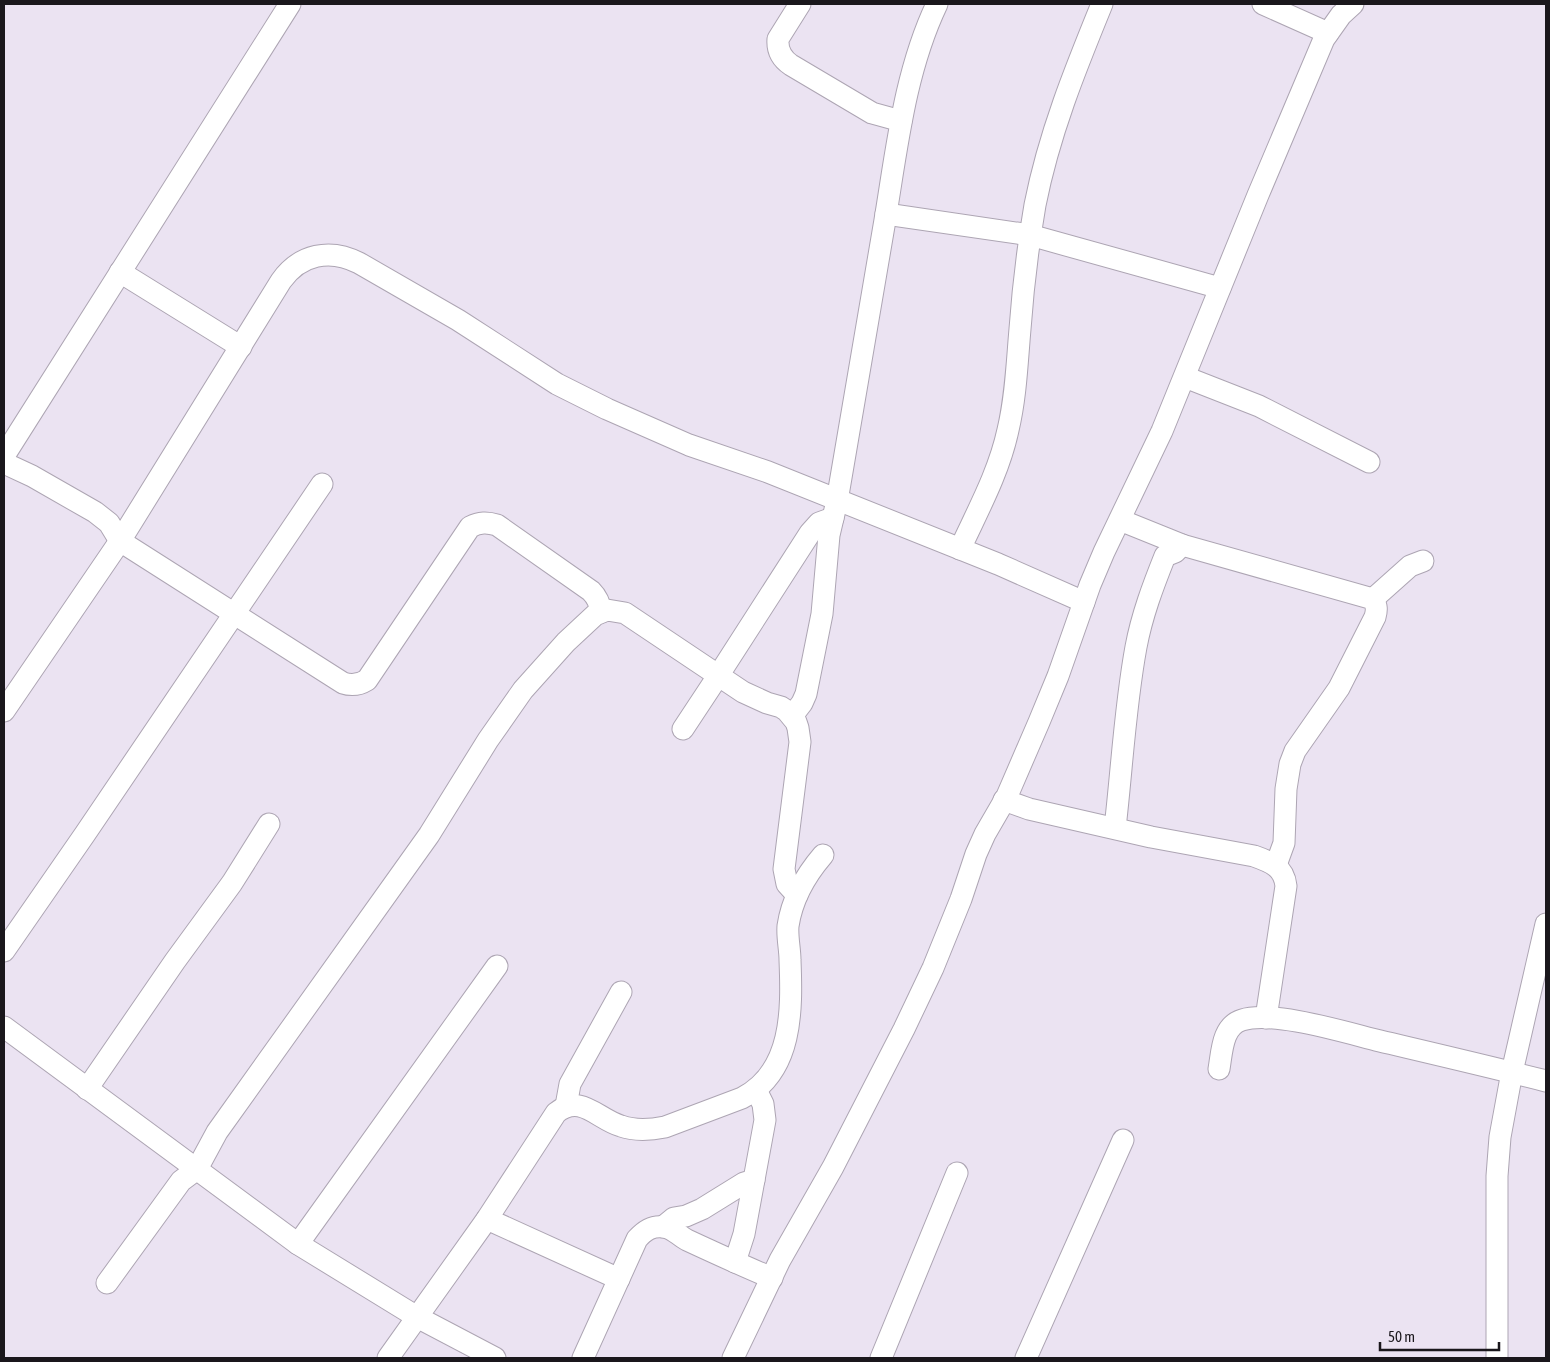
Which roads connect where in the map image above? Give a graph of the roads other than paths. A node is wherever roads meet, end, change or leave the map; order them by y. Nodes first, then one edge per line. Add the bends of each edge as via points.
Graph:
1 (290, 4) edge
2 (800, 4) edge
3 (937, 4) edge
4 (1102, 4) edge
5 (1263, 4) edge
6 (1353, 4) edge
7 (1328, 33) junction
8 (901, 121) junction
9 (886, 214) junction
10 (1030, 235) junction
11 (120, 272) junction
12 (1220, 288) junction
13 (241, 347) junction
14 (1185, 377) junction
15 (4, 456) edge
16 (1369, 462) dead end
17 (4, 463) edge
18 (322, 484) dead end
19 (835, 509) junction
20 (1120, 520) junction
21 (120, 541) junction
22 (960, 549) junction
23 (1174, 551) junction
24 (1424, 561) dead end
25 (1373, 599) junction
26 (1084, 602) junction
27 (600, 612) junction
28 (233, 614) junction
29 (718, 676) junction
30 (4, 711) edge
31 (792, 716) junction
32 (682, 729) dead end
33 (1004, 800) junction
34 (269, 824) dead end
35 (1115, 828) junction
36 (823, 856) dead end
37 (1276, 865) junction
38 (796, 895) junction
39 (1546, 924) edge
40 (4, 950) edge
41 (497, 966) dead end
42 (621, 992) dead end
43 (1269, 1019) junction
44 (4, 1026) edge
45 (1219, 1069) dead end
46 (1512, 1072) junction
47 (1546, 1081) edge
48 (87, 1089) junction
49 (756, 1090) junction
50 (566, 1106) junction
51 (1123, 1140) dead end
52 (197, 1168) junction
53 (957, 1173) dead end
54 (754, 1180) junction
55 (488, 1219) junction
56 (663, 1227) junction
57 (298, 1244) junction
58 (735, 1262) junction
59 (772, 1278) junction
60 (620, 1279) junction
61 (107, 1283) dead end
62 (417, 1318) junction
63 (388, 1358) edge
64 (495, 1358) edge
65 (583, 1358) edge
66 (733, 1358) edge
67 (881, 1358) edge
68 (1026, 1358) edge
69 (1497, 1358) edge

1 - 11 street
2 - 8 street via 778,39 782,57 872,113
3 - 8 street via 920,49
4 - 10 street via 1057,120
5 - 7 street
6 - 7 street
7 - 12 street
8 - 9 street
9 - 10 street
9 - 19 street
10 - 12 street
10 - 22 street via 1017,377 1008,430 996,473
11 - 13 street
11 - 15 street
12 - 14 street
13 - 19 street via 281,280 293,266 317,255 343,256 458,320 557,384 689,444 768,472
13 - 21 street
14 - 16 street via 1259,406
14 - 20 street
17 - 21 street via 95,512 109,523
18 - 28 street
19 - 22 street
19 - 29 street via 810,534
19 - 31 street via 827,552 822,614 806,694
20 - 23 street
20 - 26 street
21 - 28 street
21 - 30 street
22 - 26 street
23 - 25 street
23 - 35 street via 1146,609 1136,648
24 - 25 street via 1410,566
25 - 37 street via 1376,613 1351,666 1290,764 1284,843
26 - 33 street via 1042,715
27 - 28 street via 596,596 591,591 497,525 484,523 470,528 367,680 359,684 343,683
27 - 29 street via 613,610 625,613
27 - 52 street via 544,665 505,714 429,835 217,1132
28 - 40 street
29 - 31 street via 749,695 781,707
29 - 32 street
31 - 38 street via 800,742 785,877
33 - 35 street via 1029,809
33 - 59 street via 976,854 919,998
34 - 48 street via 232,884
35 - 37 street via 1254,856
36 - 38 street
37 - 43 street via 1283,873 1286,886
38 - 49 street via 788,929 790,999 784,1048 775,1070
39 - 46 street
41 - 57 street
42 - 50 street via 570,1084
43 - 45 street via 1242,1020 1231,1027
43 - 46 street via 1296,1022
44 - 48 street
46 - 47 street
46 - 69 street via 1500,1137 1497,1176
48 - 52 street
49 - 50 street via 664,1127 644,1130 622,1127 584,1106
49 - 54 street via 763,1104 765,1120
50 - 55 street via 556,1112
51 - 68 street
52 - 57 street
52 - 61 street via 181,1181
53 - 67 street
54 - 56 street via 702,1209 674,1218
54 - 58 street
55 - 60 street
55 - 62 street
56 - 58 street
56 - 60 street via 642,1233
57 - 62 street
58 - 59 street
59 - 66 street
60 - 65 street
62 - 63 street
62 - 64 street

